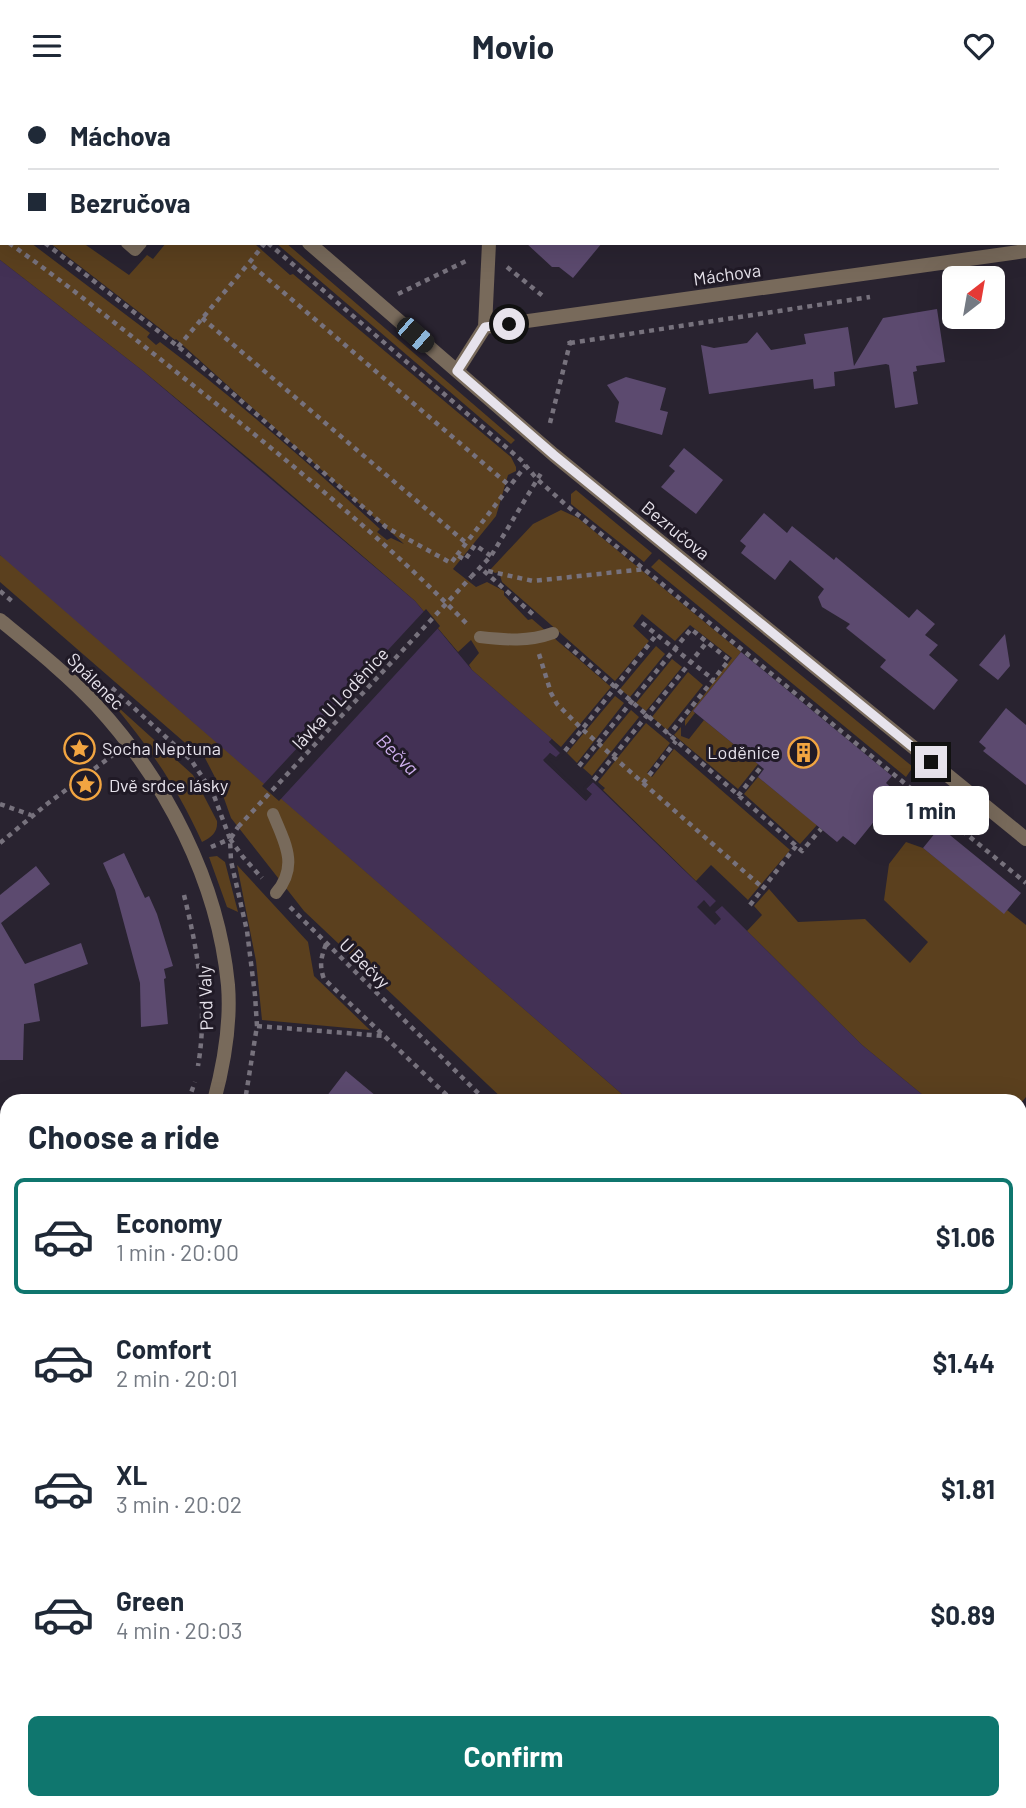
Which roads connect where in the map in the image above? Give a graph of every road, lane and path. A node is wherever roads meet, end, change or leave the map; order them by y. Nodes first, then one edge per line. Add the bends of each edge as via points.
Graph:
1 (12, 245) edge
2 (47, 245) edge
3 (265, 245) edge
4 (269, 245) edge
5 (311, 245) edge
6 (489, 245) edge
7 (1026, 251) edge
8 (249, 263) junction
9 (874, 296) dead end
10 (202, 319) junction
11 (485, 327) junction
12 (570, 343) dead end
13 (178, 347) junction
14 (457, 371) junction
15 (526, 465) junction
16 (537, 479) junction
17 (510, 486) junction
18 (465, 542) junction
19 (457, 555) junction
20 (491, 556) junction
21 (646, 569) junction
22 (481, 570) junction
23 (0, 620) edge
24 (642, 623) dead end
25 (553, 633) junction
26 (657, 634) junction
27 (480, 637) joint
28 (537, 639) junction
29 (707, 642) junction
30 (674, 649) junction
31 (691, 662) junction
32 (714, 680) junction
33 (614, 687) junction
34 (631, 702) junction
35 (647, 716) junction
36 (582, 729) junction
37 (668, 735) junction
38 (676, 741) junction
39 (598, 742) junction
40 (111, 748) dead end
41 (565, 751) dead end
42 (113, 755) junction
43 (613, 756) junction
44 (579, 765) dead end
45 (118, 766) dead end
46 (761, 767) dead end
47 (594, 780) dead end
48 (643, 783) junction
49 (738, 796) junction
50 (0, 804) edge
51 (273, 814) dead end
52 (32, 815) junction
53 (821, 828) dead end
54 (230, 839) junction
55 (1026, 839) edge
56 (0, 843) edge
57 (796, 846) junction
58 (200, 851) junction
59 (1026, 883) edge
60 (181, 885) dead end
61 (763, 888) junction
62 (276, 893) junction
63 (750, 905) dead end
64 (326, 944) junction
65 (257, 1026) dead end
66 (384, 1036) junction
67 (198, 1067) dead end
68 (196, 1080) dead end
69 (191, 1094) edge
70 (215, 1094) edge
71 (446, 1094) edge
72 (479, 1094) edge

1 - 27 path via 240,422 424,579
2 - 13 path
3 - 8 path
4 - 15 path
5 - 14 street, Bezručova
6 - 11 street
7 - 11 street, Máchova
8 - 10 path
8 - 17 path
9 - 12 path
10 - 13 path
10 - 18 path
11 - 14 street
13 - 19 path via 386,527 451,563
14 - 55 street, Bezručova
15 - 16 path
15 - 17 path
16 - 20 path, lávka U Loděnice
16 - 21 path
17 - 18 path
18 - 19 path
19 - 20 path via 465,560 475,545
20 - 22 path, lávka U Loděnice
21 - 22 path via 533,581
21 - 59 path
22 - 25 path
22 - 54 path, lávka U Loděnice, bridge
23 - 58 street, Spálenec via 60,670 119,733
24 - 26 path
25 - 28 lane
25 - 33 path
26 - 30 path
26 - 33 path
27 - 28 lane
28 - 36 path via 551,693
29 - 30 path via 691,629
29 - 31 path
29 - 32 path via 729,660
30 - 31 path
30 - 34 path
31 - 32 path
31 - 35 path
32 - 37 path
33 - 34 path
33 - 36 path
34 - 35 path
34 - 39 path
35 - 37 path
35 - 43 path
36 - 39 path
36 - 41 path
37 - 38 path
38 - 48 path
38 - 49 path
39 - 43 path
39 - 44 path
40 - 42 path
42 - 45 path
42 - 52 path
43 - 47 path
43 - 48 path
46 - 49 path
48 - 61 path
49 - 57 path
50 - 52 path
51 - 62 lane via 288,855 286,881
52 - 56 path
53 - 57 path via 802,851
54 - 58 path
54 - 62 path, U Bečvy
57 - 61 path
58 - 70 street, Pod Valy via 228,986 226,1042
60 - 67 path via 199,962 202,1041
61 - 63 path
62 - 64 path, U Bečvy
64 - 66 path via 320,960 324,979
64 - 72 path, U Bečvy
65 - 66 path
66 - 71 path
68 - 69 path

